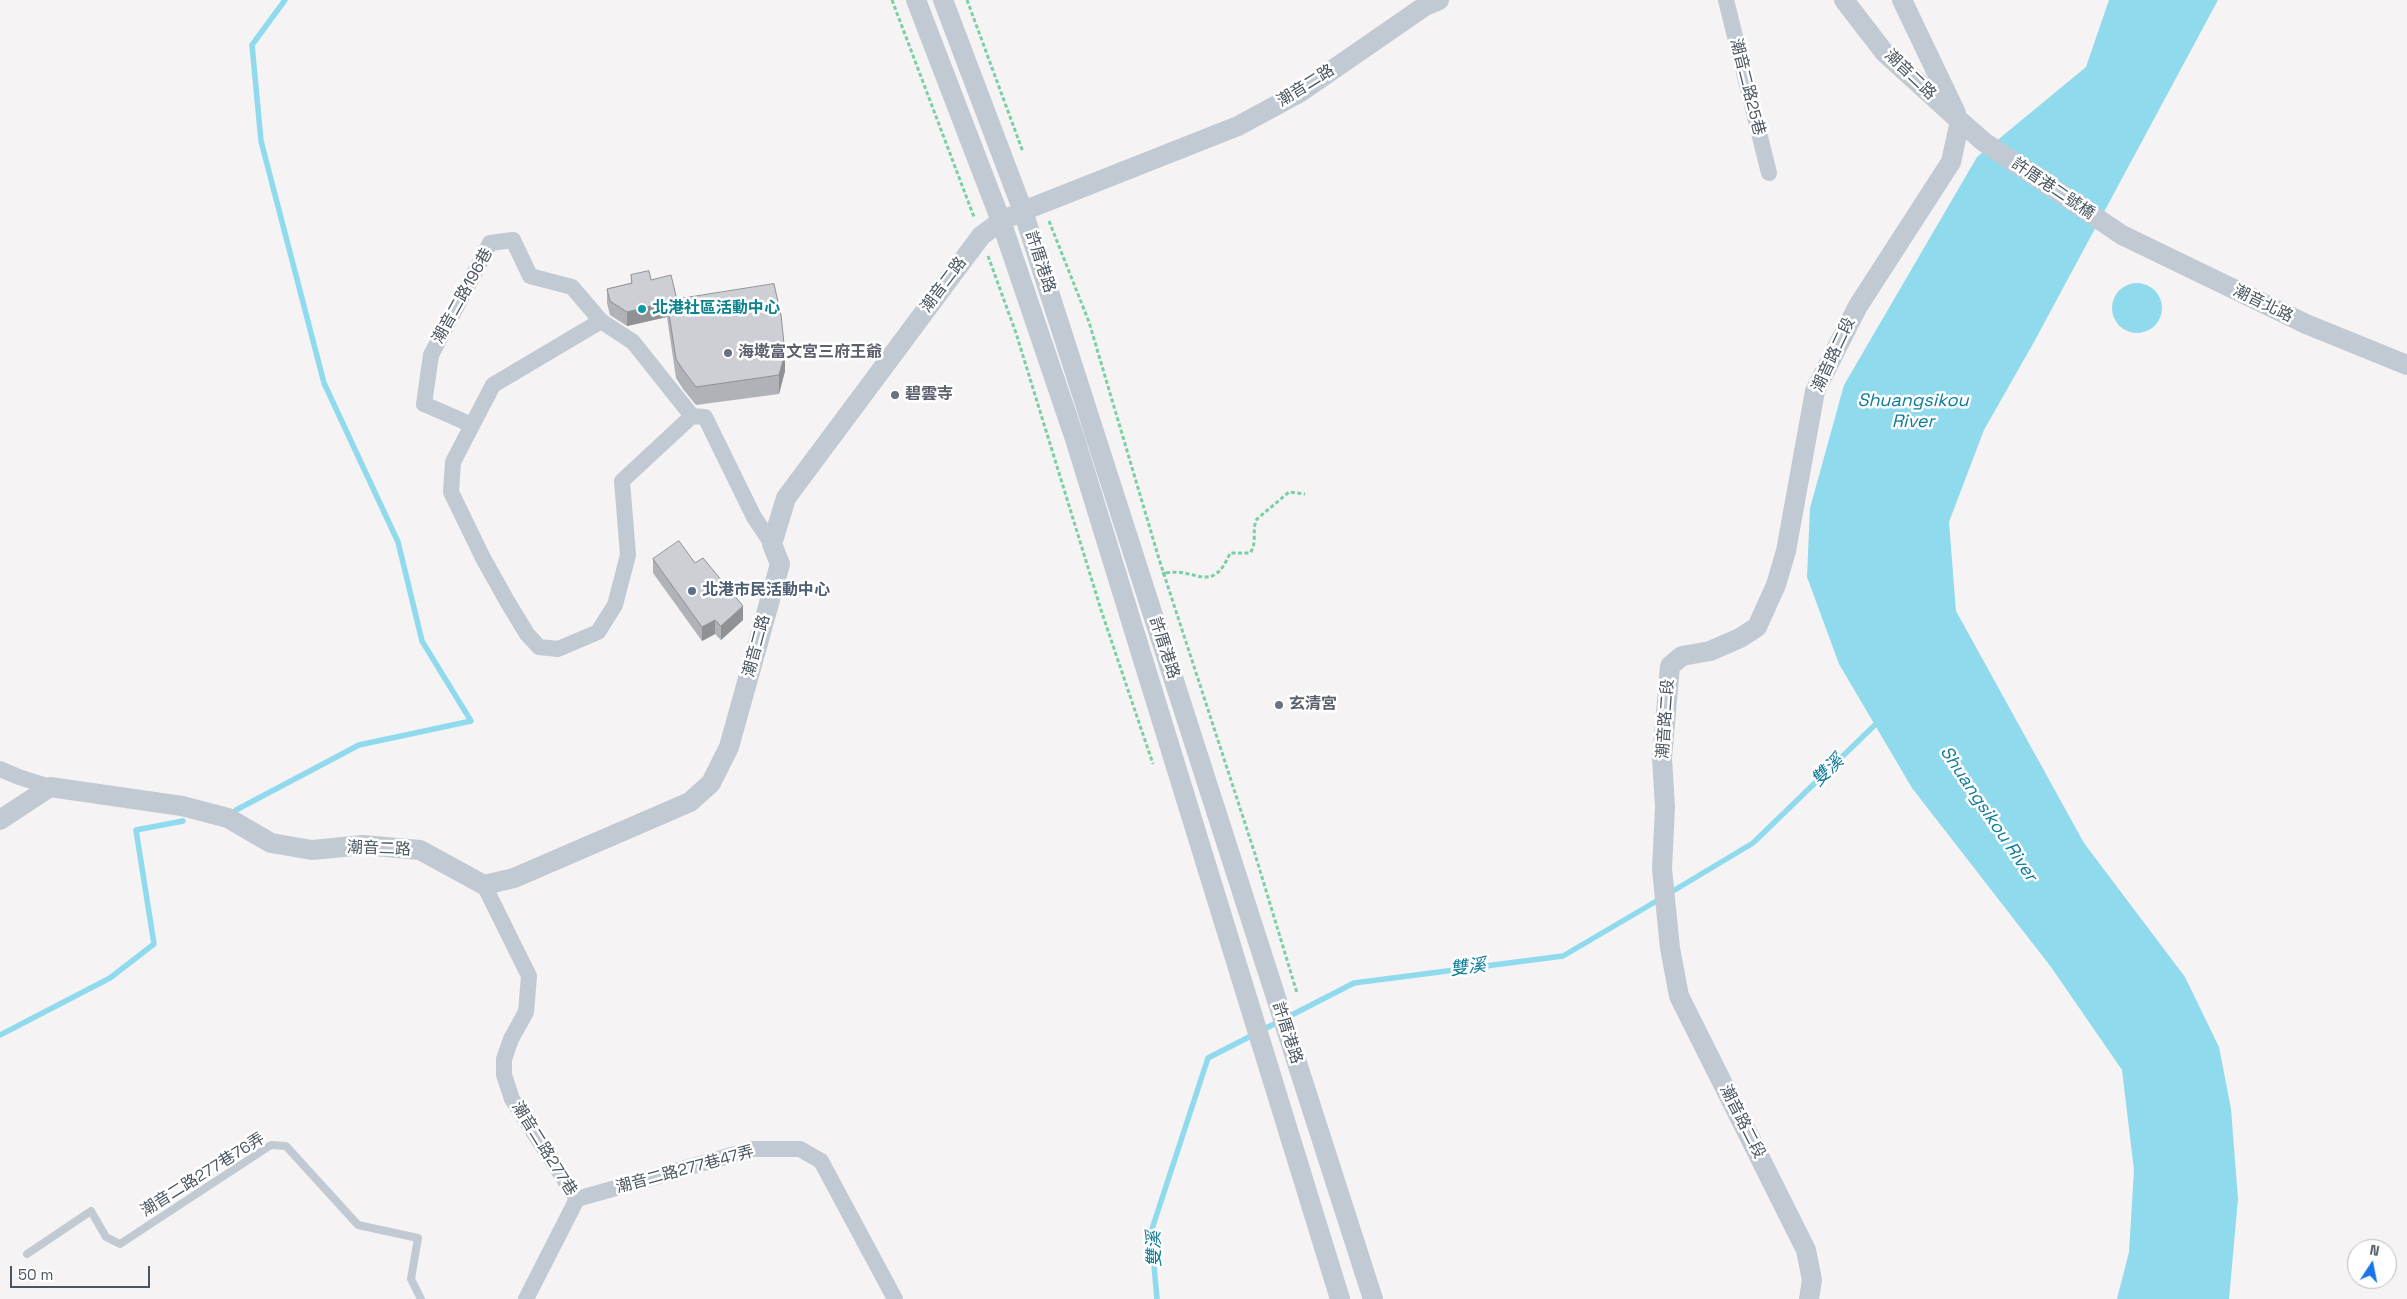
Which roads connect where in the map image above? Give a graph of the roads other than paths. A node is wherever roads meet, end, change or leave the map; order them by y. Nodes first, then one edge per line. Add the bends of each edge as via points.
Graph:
1 (916, 0) edge
2 (943, 0) edge
3 (1440, 0) edge
4 (1726, 0) edge
5 (1844, 0) edge
6 (1902, 0) edge
7 (1960, 121) junction
8 (1984, 142) joint
9 (1769, 173) dead end
10 (1024, 211) junction
11 (1002, 221) junction
12 (2122, 235) joint
13 (601, 321) junction
14 (2407, 365) edge
15 (692, 416) junction
16 (472, 425) junction
17 (772, 544) junction
18 (0, 769) edge
19 (50, 787) junction
20 (0, 820) edge
21 (484, 885) junction
22 (577, 1199) junction
23 (27, 1254) dead end
24 (420, 1299) edge
25 (526, 1299) edge
26 (895, 1299) edge
27 (1340, 1299) edge
28 (1372, 1299) edge
29 (1809, 1299) edge

1 - 11 street, 許厝港路
2 - 10 street, 許厝港路
3 - 10 street, 潮音二路 via 1425,6 1299,93 1238,126
4 - 9 street, 潮音二路25巷
5 - 7 street, 潮音二路 via 1884,52
6 - 7 street
7 - 8 street, 潮音二路
7 - 29 street, 潮音路二段 via 1951,162 1858,306 1815,392 1786,551 1776,585 1757,627 1710,651 1682,656 1670,666 1662,758 1665,807 1662,868 1670,948 1679,996 1806,1250 1812,1280
8 - 12 street, 許厝港二號橋
10 - 11 street, 潮音二路
10 - 28 street, 許厝港路
11 - 17 street, 潮音二路 via 981,236 786,498
11 - 27 street, 許厝港路 via 1075,439
12 - 14 street, 潮音北路 via 2306,324
13 - 15 street, 潮音二路196巷 via 633,342
13 - 16 street via 493,385
13 - 16 street, 潮音二路196巷 via 572,287 530,276 513,240 490,244 431,355 424,404
15 - 16 street via 622,480 628,555 615,605 598,632 558,649 540,647 527,634 483,558 451,492 453,462
15 - 17 street, 潮音二路196巷 via 705,417 754,517
17 - 21 street, 潮音二路 via 780,564 729,747 711,783 690,802 514,878
18 - 19 street
19 - 20 street
19 - 21 street, 潮音二路 via 182,806 228,818 271,843 312,850 363,845 420,850
21 - 22 street, 潮音二路277巷 via 530,976 526,1012 504,1060 504,1075 512,1099
22 - 25 street, 潮音二路277巷
22 - 26 street, 潮音二路277巷47弄 via 753,1149 800,1149 821,1161
23 - 24 lane, 潮音二路277巷76弄 via 91,1211 106,1237 120,1244 271,1145 286,1146 358,1225 418,1238 411,1279

